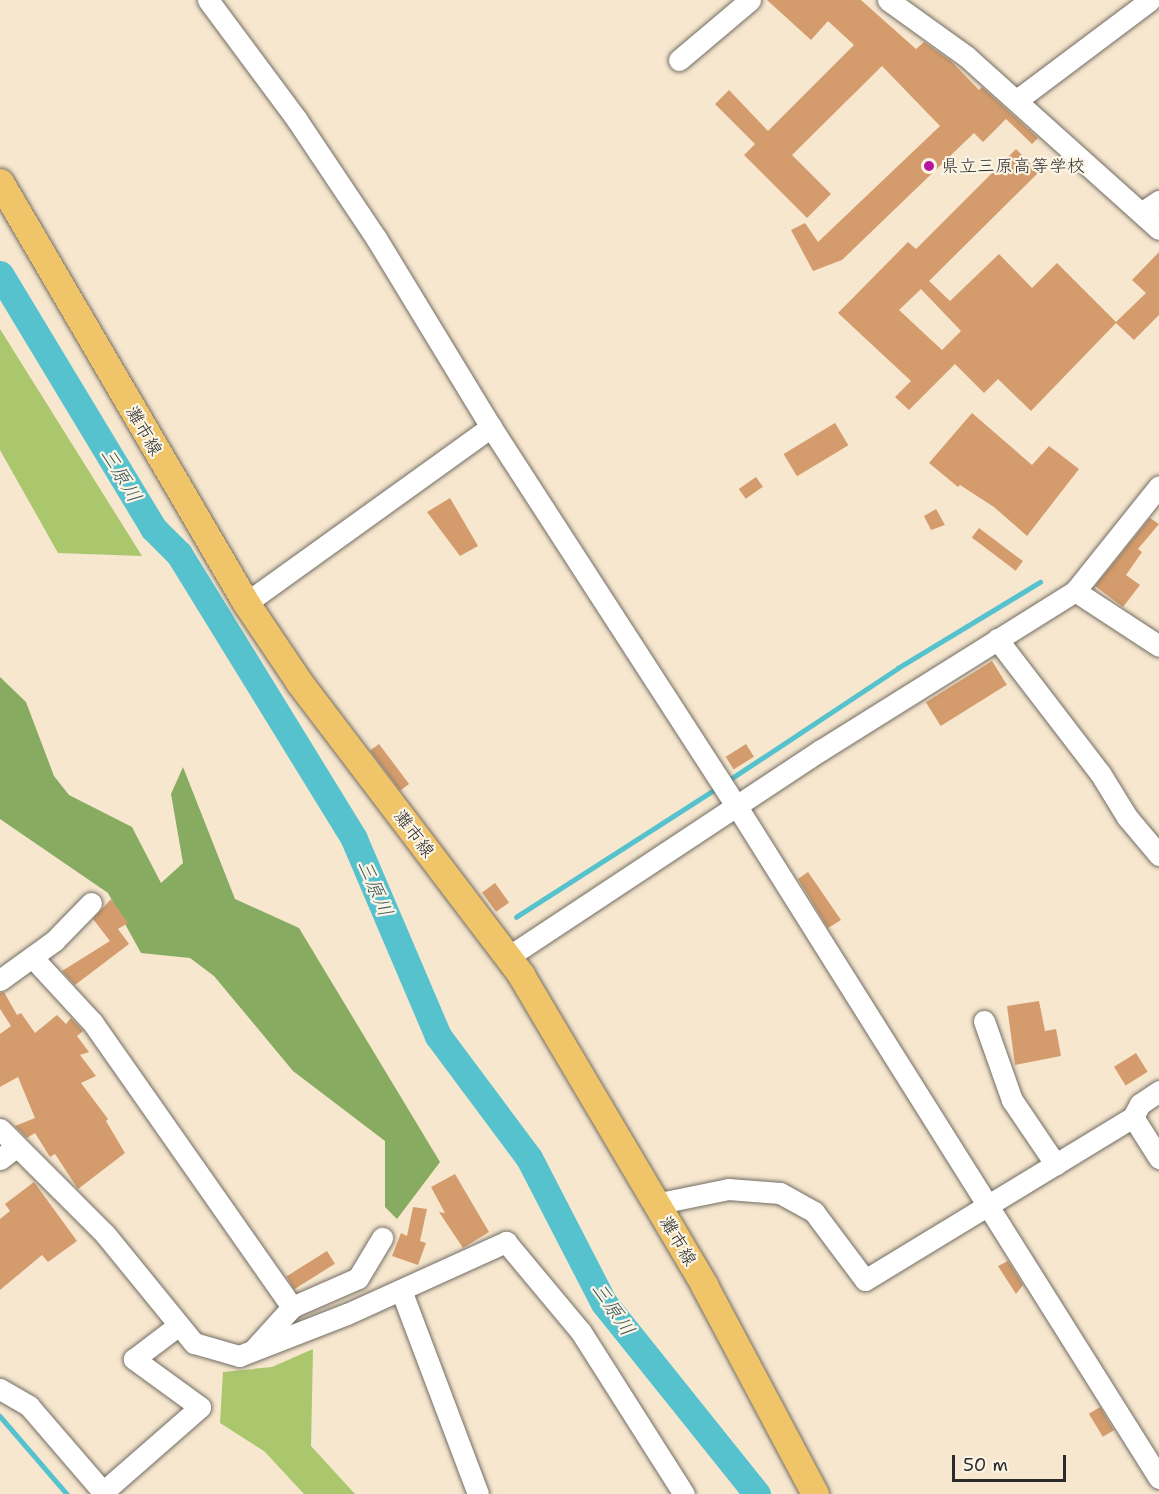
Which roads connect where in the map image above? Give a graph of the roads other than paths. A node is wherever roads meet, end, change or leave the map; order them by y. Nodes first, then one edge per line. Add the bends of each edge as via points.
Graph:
1 (208, 0) edge
2 (750, 0) edge
3 (1150, 0) edge
4 (901, 3) edge
5 (679, 60) dead end
6 (1017, 100) junction
7 (0, 182) edge
8 (1159, 201) edge
9 (1141, 213) junction
10 (1159, 229) edge
11 (491, 427) junction
12 (1155, 498) edge
13 (1075, 591) junction
14 (246, 603) junction
15 (998, 639) junction
16 (1159, 646) edge
17 (736, 805) junction
18 (1159, 855) edge
19 (91, 903) dead end
20 (508, 957) junction
21 (33, 958) junction
22 (0, 980) edge
23 (984, 1021) dead end
24 (1159, 1091) edge
25 (1133, 1117) junction
26 (0, 1129) edge
27 (8, 1153) edge
28 (1159, 1158) edge
29 (1056, 1165) junction
30 (655, 1204) junction
31 (988, 1204) junction
32 (382, 1238) dead end
33 (401, 1290) junction
34 (291, 1307) junction
35 (179, 1325) junction
36 (253, 1350) junction
37 (0, 1389) edge
38 (1159, 1478) edge
39 (478, 1494) edge
40 (684, 1494) edge
41 (815, 1494) edge

1 - 11 street via 297,120 376,238
2 - 5 street
3 - 6 street
4 - 6 street
6 - 9 street
7 - 14 main road, 灘市線
8 - 9 street
9 - 10 street
11 - 14 street
11 - 17 street
12 - 13 street
13 - 15 street
13 - 16 street
14 - 20 main road, 灘市線 via 299,682
15 - 17 street
15 - 18 street
17 - 20 street
17 - 31 street
19 - 21 street
20 - 30 main road, 灘市線
21 - 22 street
21 - 34 street via 93,1023
23 - 29 street via 1012,1100
24 - 25 street via 1140,1104
25 - 28 street
25 - 29 street
26 - 27 street
27 - 35 street via 105,1234
29 - 31 street
30 - 31 street via 728,1189 780,1193 814,1212 864,1281
30 - 41 main road, 灘市線 via 704,1285
31 - 38 street
32 - 34 street via 358,1278
33 - 36 street
33 - 39 street
33 - 40 street via 506,1242 581,1332
34 - 36 street
35 - 36 street via 194,1343 239,1356
35 - 37 street via 134,1359 200,1407 103,1492 29,1406

